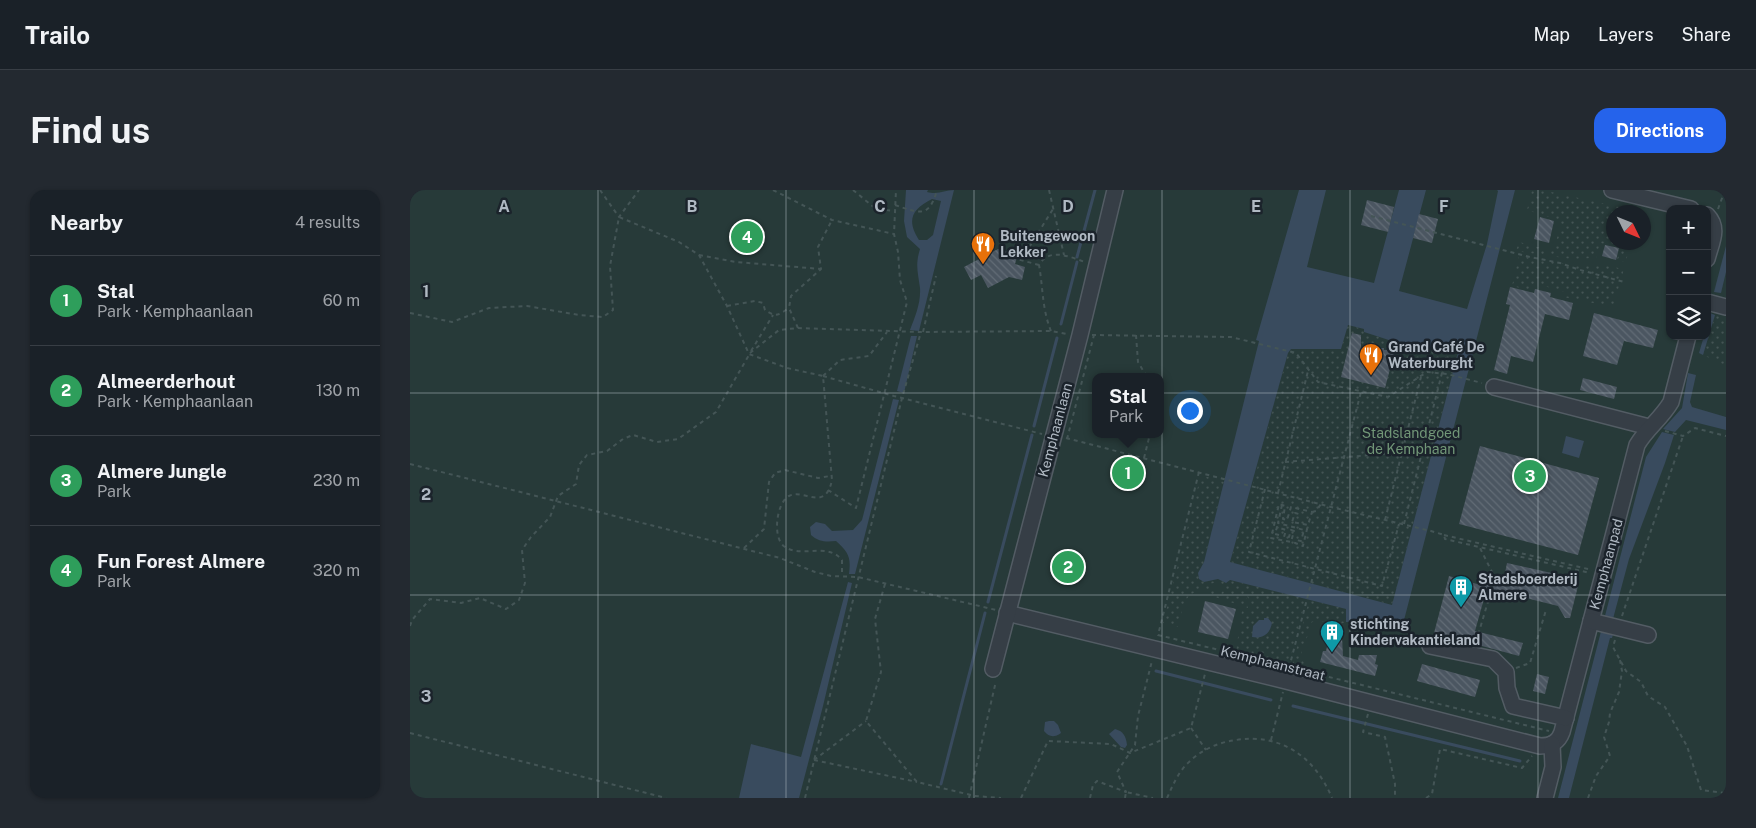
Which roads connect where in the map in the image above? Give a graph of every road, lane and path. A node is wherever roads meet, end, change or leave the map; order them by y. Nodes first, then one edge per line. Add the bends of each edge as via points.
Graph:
1 (600, 190) edge
2 (639, 190) edge
3 (773, 190) edge
4 (853, 190) edge
5 (896, 190) edge
6 (1049, 190) edge
7 (1115, 190) edge
8 (1612, 190) edge
9 (1725, 190) edge
10 (937, 191) edge
11 (895, 204) junction
12 (1674, 205) edge
13 (1053, 209) junction
14 (894, 211) junction
15 (1711, 214) edge
16 (1371, 216) dead end
17 (619, 217) junction
18 (1711, 219) edge
19 (832, 220) junction
20 (894, 234) junction
21 (1711, 244) edge
22 (699, 255) junction
23 (1064, 255) junction
24 (1039, 264) junction
25 (1097, 265) junction
26 (821, 269) junction
27 (936, 276) dead end
28 (1624, 282) dead end
29 (1711, 303) edge
30 (727, 306) junction
31 (1726, 307) edge
32 (789, 308) junction
33 (410, 313) edge
34 (773, 315) junction
35 (798, 328) junction
36 (888, 331) junction
37 (1051, 331) dead end
38 (900, 332) junction
39 (923, 332) dead end
40 (1094, 334) dead end
41 (1136, 335) dead end
42 (1245, 340) dead end
43 (1687, 340) edge
44 (1447, 353) dead end
45 (749, 354) junction
46 (1308, 370) junction
47 (1144, 373) edge
48 (1442, 373) junction
49 (823, 376) junction
50 (1421, 376) junction
51 (1472, 381) dead end
52 (1494, 387) dead end
53 (1361, 392) junction
54 (885, 393) junction
55 (902, 398) junction
56 (1656, 429) junction
57 (1726, 436) edge
58 (1060, 437) junction
59 (1149, 438) edge
60 (1422, 450) junction
61 (1402, 452) junction
62 (1144, 458) junction
63 (1343, 458) junction
64 (1286, 462) junction
65 (410, 464) edge
66 (1198, 472) junction
67 (831, 476) junction
68 (1265, 489) junction
69 (828, 490) junction
70 (1278, 492) junction
71 (556, 501) junction
72 (1321, 504) junction
73 (1282, 505) junction
74 (1330, 507) junction
75 (1312, 512) junction
76 (1298, 514) dead end
77 (1385, 520) junction
78 (1399, 523) junction
79 (1404, 524) junction
80 (1308, 526) junction
81 (1279, 528) junction
82 (1278, 532) dead end
83 (1279, 535) dead end
84 (1444, 535) junction
85 (1480, 547) junction
86 (744, 548) junction
87 (1315, 570) junction
88 (1597, 572) junction
89 (842, 576) junction
90 (858, 577) junction
91 (885, 584) junction
92 (1306, 604) dead end
93 (1546, 610) dead end
94 (1007, 613) junction
95 (1600, 623) junction
96 (410, 626) edge
97 (1648, 635) dead end
98 (1430, 646) dead end
99 (1155, 650) junction
100 (1472, 654) junction
101 (1619, 658) dead end
102 (993, 667) joint
103 (1506, 672) junction
104 (1204, 679) dead end
105 (1367, 718) dead end
106 (1566, 718) junction
107 (866, 722) junction
108 (1191, 728) junction
109 (410, 733) edge
110 (1547, 741) junction
111 (1206, 750) junction
112 (1130, 753) junction
113 (814, 760) junction
114 (917, 782) junction
115 (1126, 792) junction
116 (970, 796) edge
117 (666, 798) edge
118 (805, 798) edge
119 (1001, 798) edge
120 (1021, 798) edge
121 (1090, 798) edge
122 (1125, 798) edge
123 (1153, 798) edge
124 (1167, 798) edge
125 (1332, 798) edge
126 (1395, 798) edge
127 (1426, 798) edge
128 (1545, 798) edge
129 (1588, 798) edge

1 - 17 path
2 - 17 path
3 - 19 path
4 - 14 path via 876,209
5 - 11 path
6 - 13 path
7 - 25 street, Kemphaanlaan
8 - 12 street
9 - 15 path via 1721,205
10 - 11 path via 935,201 927,210 916,212
11 - 14 path
13 - 23 path
13 - 24 path via 1028,249 1017,259
14 - 20 path
16 - 28 path
17 - 22 path via 679,242
17 - 33 path via 610,266 613,310 603,317 527,306 489,308 452,322
18 - 21 street via 1715,228
19 - 20 path
19 - 26 path via 818,247
20 - 38 path via 900,280 907,302
22 - 26 path via 736,262
22 - 30 path
23 - 24 path via 1050,254
23 - 25 path
24 - 37 path via 1042,300
25 - 58 street, Kemphaanlaan
26 - 32 path via 791,296
27 - 39 path
29 - 31 street
30 - 34 path via 755,301 763,303 765,310
30 - 45 path
32 - 34 path
32 - 35 path
34 - 45 path
35 - 36 path
35 - 45 path via 779,330
36 - 38 path
36 - 49 path via 868,356 840,360
38 - 54 path
38 - 55 path via 920,332
40 - 58 path
41 - 47 path via 1138,362
42 - 46 path via 1296,352
43 - 56 street, Kemphaanpad via 1671,402
44 - 48 path
45 - 49 path via 786,368
45 - 71 path via 716,412 678,440 657,442 633,435 607,451 588,455 579,465 576,484 558,496
46 - 53 path via 1318,382
46 - 64 path
48 - 50 path via 1427,372
48 - 51 path
48 - 60 path
49 - 54 path
49 - 67 path
50 - 53 path via 1388,397
50 - 61 path
52 - 56 street
53 - 63 path
54 - 55 path
54 - 69 path via 856,508
55 - 58 path
55 - 90 path
56 - 57 path via 1683,436 1694,428
56 - 88 street, Kemphaanpad via 1637,445
58 - 62 path
58 - 94 street, Kemphaanlaan
59 - 62 path
60 - 61 path
60 - 79 path
61 - 63 path
61 - 77 path
62 - 66 path
63 - 64 path
63 - 74 path
64 - 70 path
65 - 71 path
66 - 68 path
66 - 110 path, Kemphaanstraat via 1158,635
67 - 69 path
67 - 86 path via 818,478 785,470 775,473 769,482 764,529
68 - 70 path
68 - 87 path via 1249,552
69 - 89 path via 820,497 789,496 780,512 777,537 786,549 838,554 842,560
70 - 72 path
71 - 86 path
71 - 96 path via 550,517 522,550 525,583 519,600 506,609 480,598 461,603 430,600
72 - 74 path
72 - 75 path
73 - 75 path via 1285,506 1283,519 1288,520 1291,507
73 - 80 path via 1278,523 1304,530 1301,541 1296,540 1295,543 1303,546
73 - 81 path via 1279,504 1271,538 1291,542 1294,531 1291,530 1289,537 1284,537 1286,530
74 - 77 path
74 - 87 path
75 - 80 path
76 - 80 path via 1295,513 1292,522
77 - 78 path
78 - 79 path
78 - 87 path via 1382,586
79 - 84 path
81 - 82 path
81 - 83 path via 1275,534
84 - 85 path via 1445,539
84 - 88 path
85 - 88 path
85 - 100 path via 1495,578
86 - 89 path via 815,572
87 - 92 path
88 - 95 street, Kemphaanpad
89 - 90 path
90 - 91 path
90 - 113 path
91 - 94 path
91 - 107 path via 875,619 881,672
93 - 103 path via 1530,663
94 - 99 street, Kemphaanstraat
94 - 102 street, Kemphaanlaan
95 - 97 street
95 - 106 street, Kemphaanpad
98 - 100 street
99 - 110 street, Kemphaanstraat
99 - 112 path via 1138,716 1135,745
100 - 103 street via 1493,659
101 - 129 path via 1622,671 1619,692 1604,737 1610,756 1596,776
102 - 116 path via 998,674
103 - 106 street via 1513,706
104 - 108 path
105 - 126 path via 1363,732 1385,737
106 - 110 street, Kemphaanpad via 1560,738
107 - 113 path
107 - 114 path
108 - 111 path
108 - 112 path
109 - 117 path
110 - 127 path via 1522,768 1440,749 1432,794
110 - 128 street via 1553,767
111 - 124 path via 1189,762 1176,778
111 - 125 path via 1247,738 1271,740 1295,751 1314,767
112 - 115 path via 1117,772
112 - 120 path via 1111,744 1048,741
113 - 114 path
113 - 118 path
114 - 116 path
115 - 121 path via 1097,781
115 - 122 path
115 - 123 path
116 - 119 path

